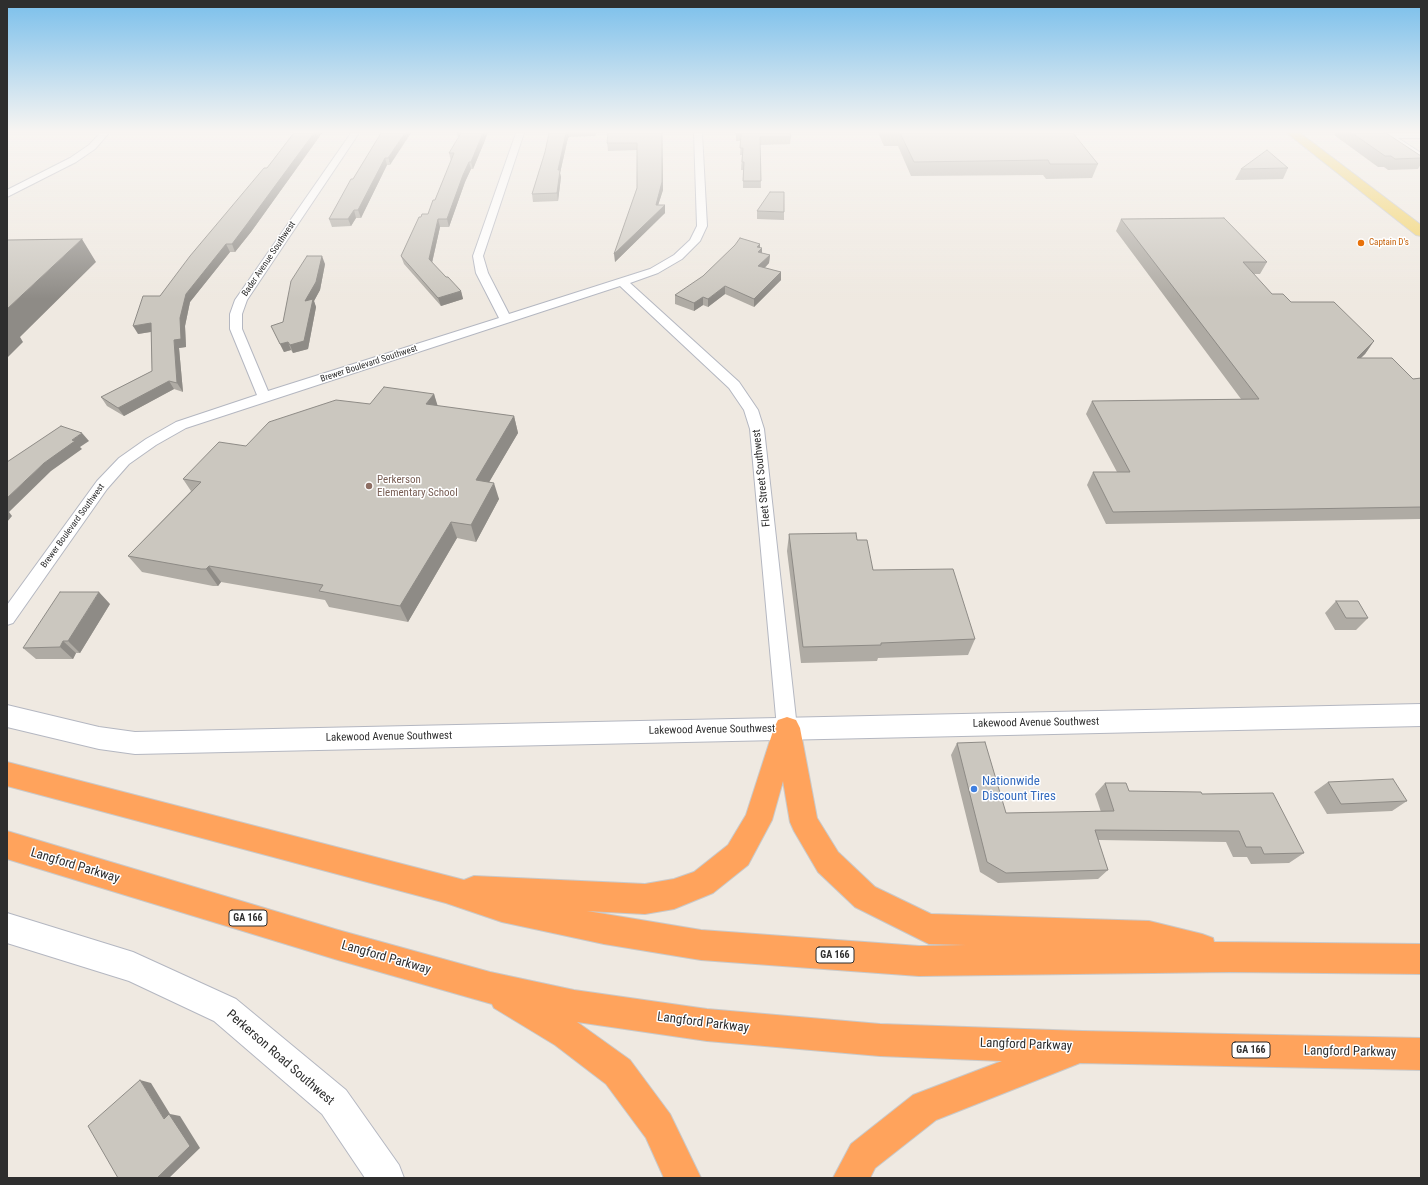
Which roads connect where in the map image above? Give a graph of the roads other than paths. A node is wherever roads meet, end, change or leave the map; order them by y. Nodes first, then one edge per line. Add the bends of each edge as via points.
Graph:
1 (18, 188) edge
2 (317, 188) edge
3 (501, 188) edge
4 (700, 188) edge
5 (1364, 188) edge
6 (7, 194) edge
7 (1421, 232) edge
8 (622, 282) junction
9 (506, 320) junction
10 (264, 397) junction
11 (7, 618) edge
12 (1421, 715) edge
13 (7, 716) edge
14 (787, 728) junction
15 (7, 774) edge
16 (7, 845) edge
17 (446, 889) junction
18 (7, 928) edge
19 (1230, 957) junction
20 (1421, 959) edge
21 (490, 988) junction
22 (1082, 1046) junction
23 (1421, 1054) edge
24 (386, 1178) edge
25 (683, 1178) edge
26 (851, 1178) edge

1 - 6 street
2 - 10 street, Bader Avenue Southwest via 241,300 236,314 236,329
3 - 9 street via 478,256 482,273
4 - 8 street, Brewer Boulevard Southwest via 702,226 695,241 678,257 654,271
5 - 7 main road
8 - 9 street, Brewer Boulevard Southwest
8 - 14 street, Fleet Street Southwest via 734,385 752,410 757,429
9 - 10 street, Brewer Boulevard Southwest
10 - 11 street, Brewer Boulevard Southwest via 181,426 151,442 124,461 102,485
12 - 14 street, Lakewood Avenue Southwest
13 - 14 street, Lakewood Avenue Southwest via 99,738 135,743
14 - 17 highway via 758,820 738,855 703,883 674,894 645,899
14 - 19 highway via 804,822 828,862 865,897 929,930 1149,936
15 - 17 highway, GA 166
16 - 21 highway, Langford Parkway / GA 166
17 - 19 highway, GA 166 via 502,907 604,929 701,945 919,961
18 - 24 street, Perkerson Road Southwest via 133,967 225,1010 334,1102
19 - 20 highway, GA 166
21 - 22 highway, Langford Parkway / GA 166 via 574,1006 707,1025 880,1040
21 - 25 highway via 566,1034 618,1072 658,1126
22 - 23 highway, Langford Parkway / GA 166
22 - 26 highway via 925,1106 863,1156

